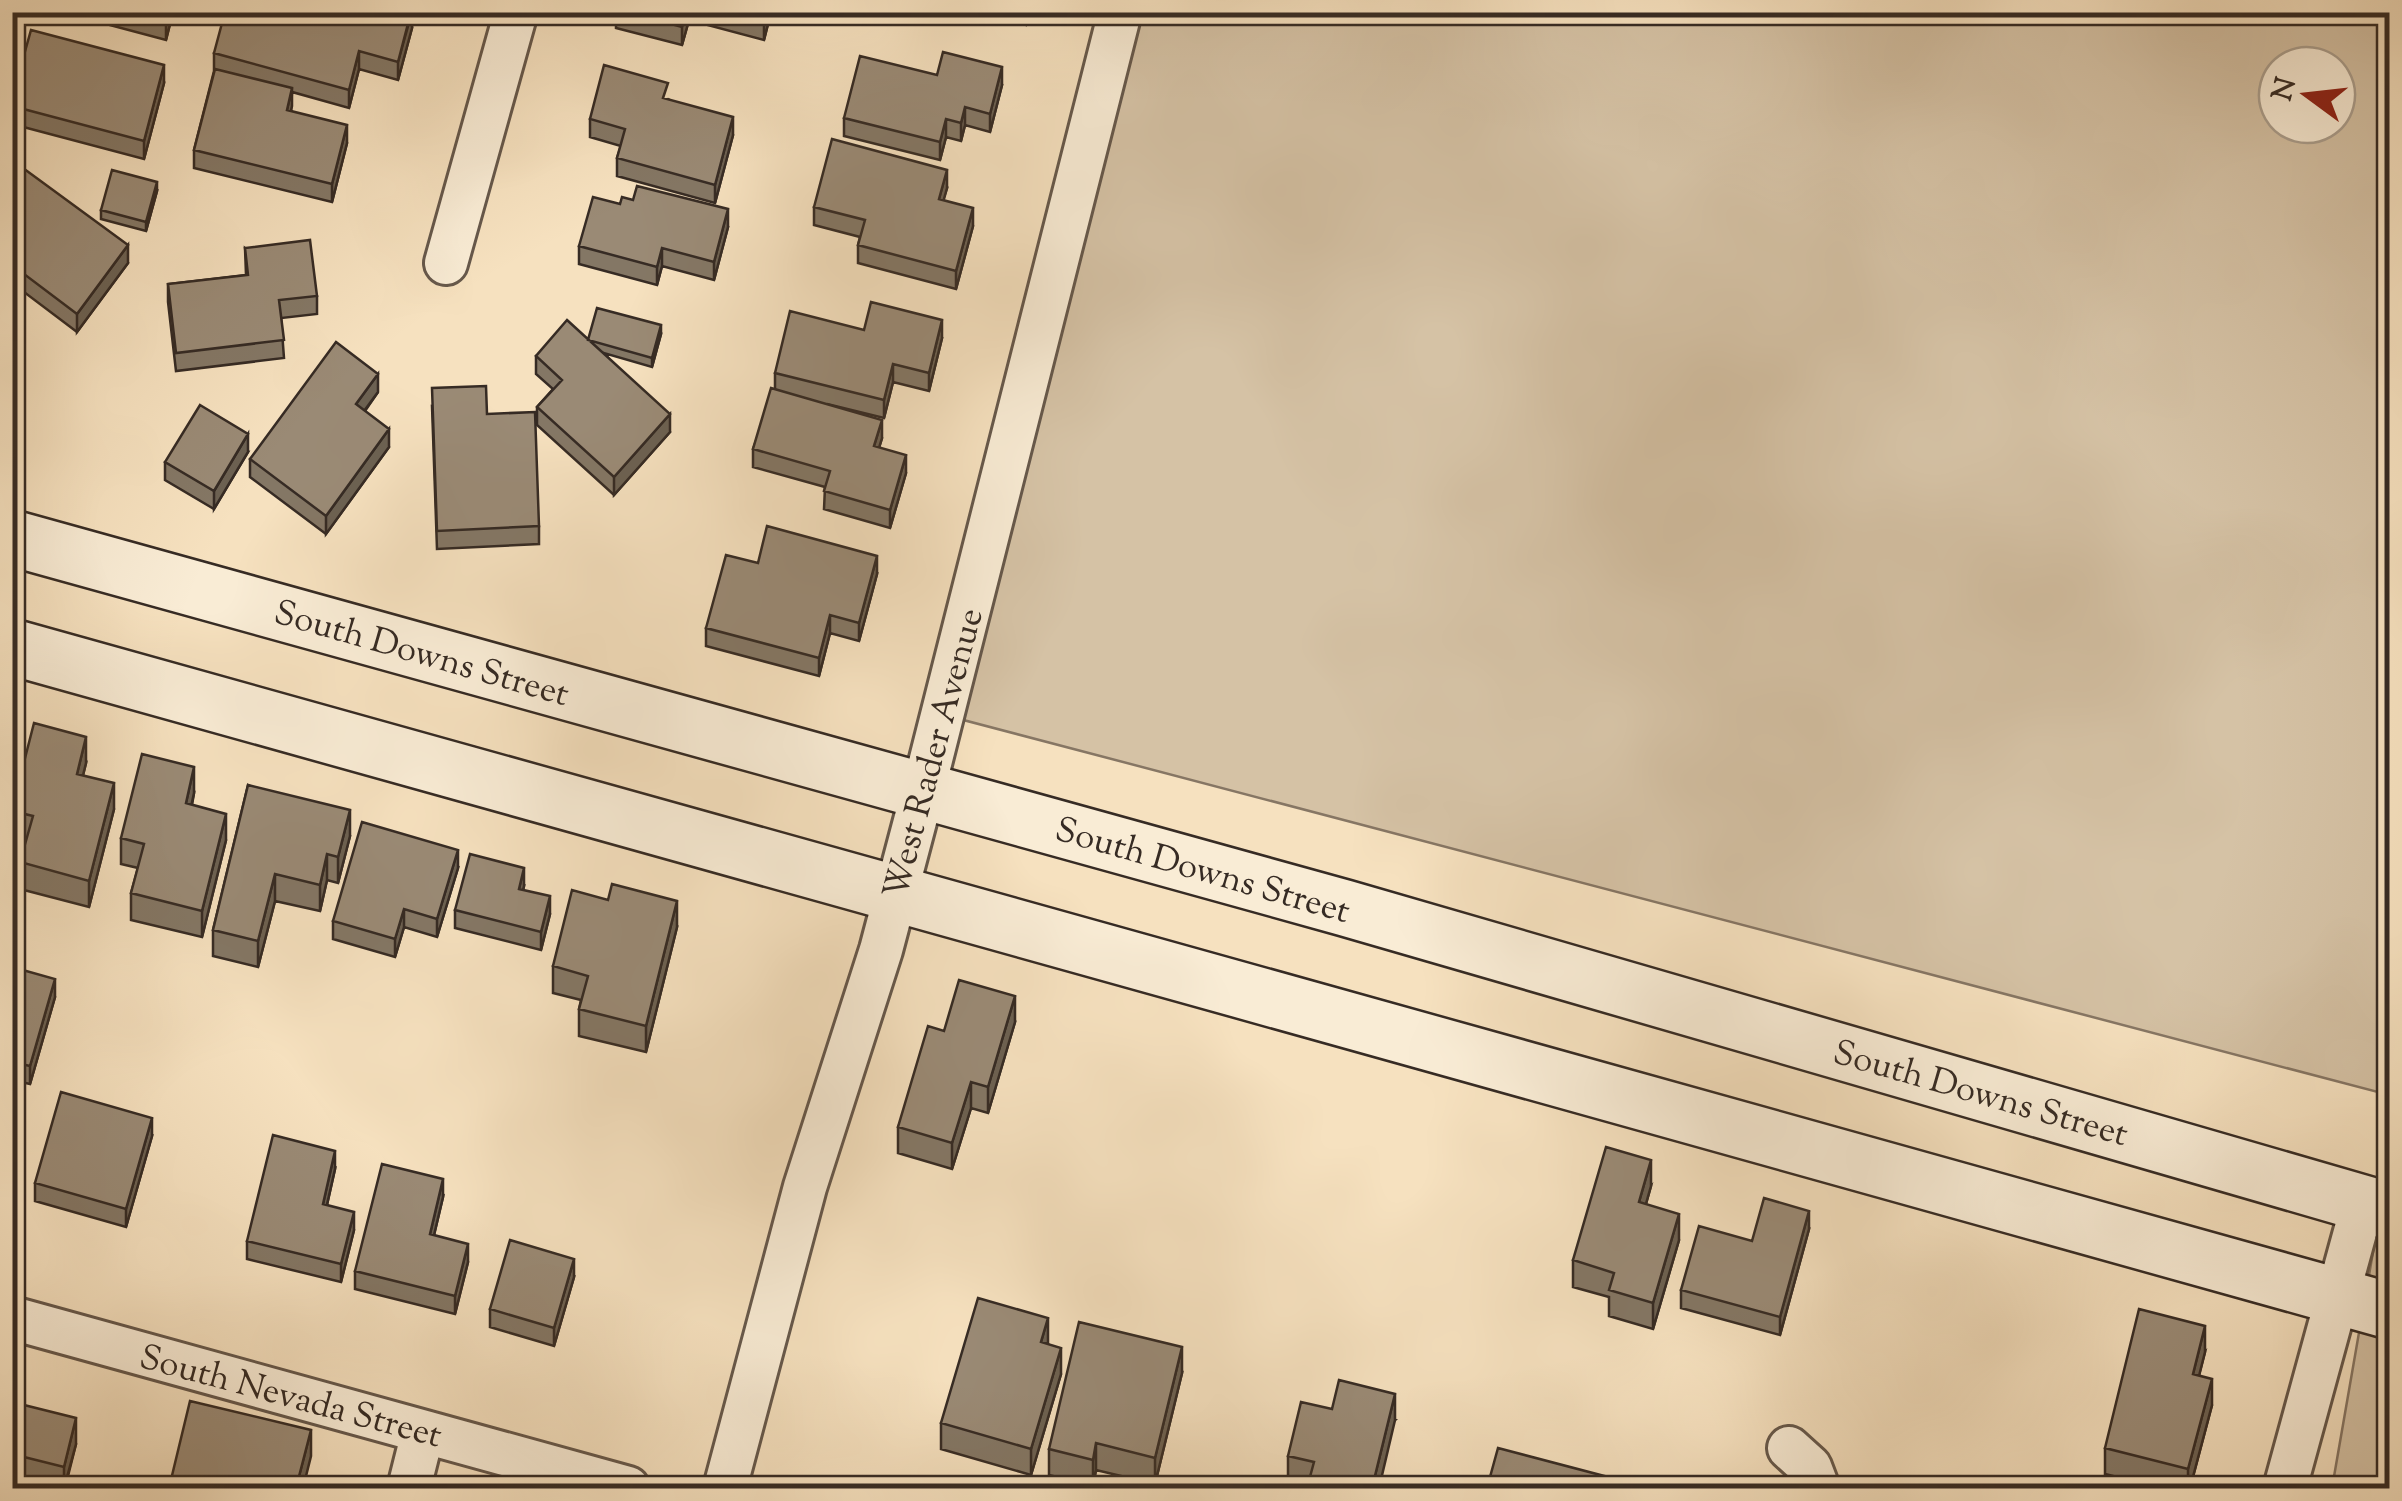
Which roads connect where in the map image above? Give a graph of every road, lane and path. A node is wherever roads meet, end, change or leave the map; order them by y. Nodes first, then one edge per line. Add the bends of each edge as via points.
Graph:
1 (516, 12) edge
2 (1120, 12) edge
3 (446, 263) dead end
4 (12, 538) edge
5 (12, 646) edge
6 (923, 791) junction
7 (894, 893) junction
8 (2376, 1207) edge
9 (2338, 1295) junction
10 (2390, 1312) edge
11 (12, 1318) edge
12 (423, 1432) junction
13 (1789, 1448) dead end
14 (408, 1488) edge
15 (628, 1488) edge
16 (725, 1488) edge
17 (1818, 1488) edge
18 (2285, 1488) edge

1 - 3 street
2 - 6 street, West Rader Avenue
4 - 6 main road, South Downs Street
5 - 7 main road
6 - 7 street, West Rader Avenue
6 - 8 main road, South Downs Street
7 - 9 main road
7 - 16 street, West Rader Avenue via 804,1187
8 - 9 street
9 - 10 main road
9 - 18 street
11 - 12 street, South Nevada Street
12 - 14 street
12 - 15 street, South Nevada Street
13 - 17 street via 1810,1468

